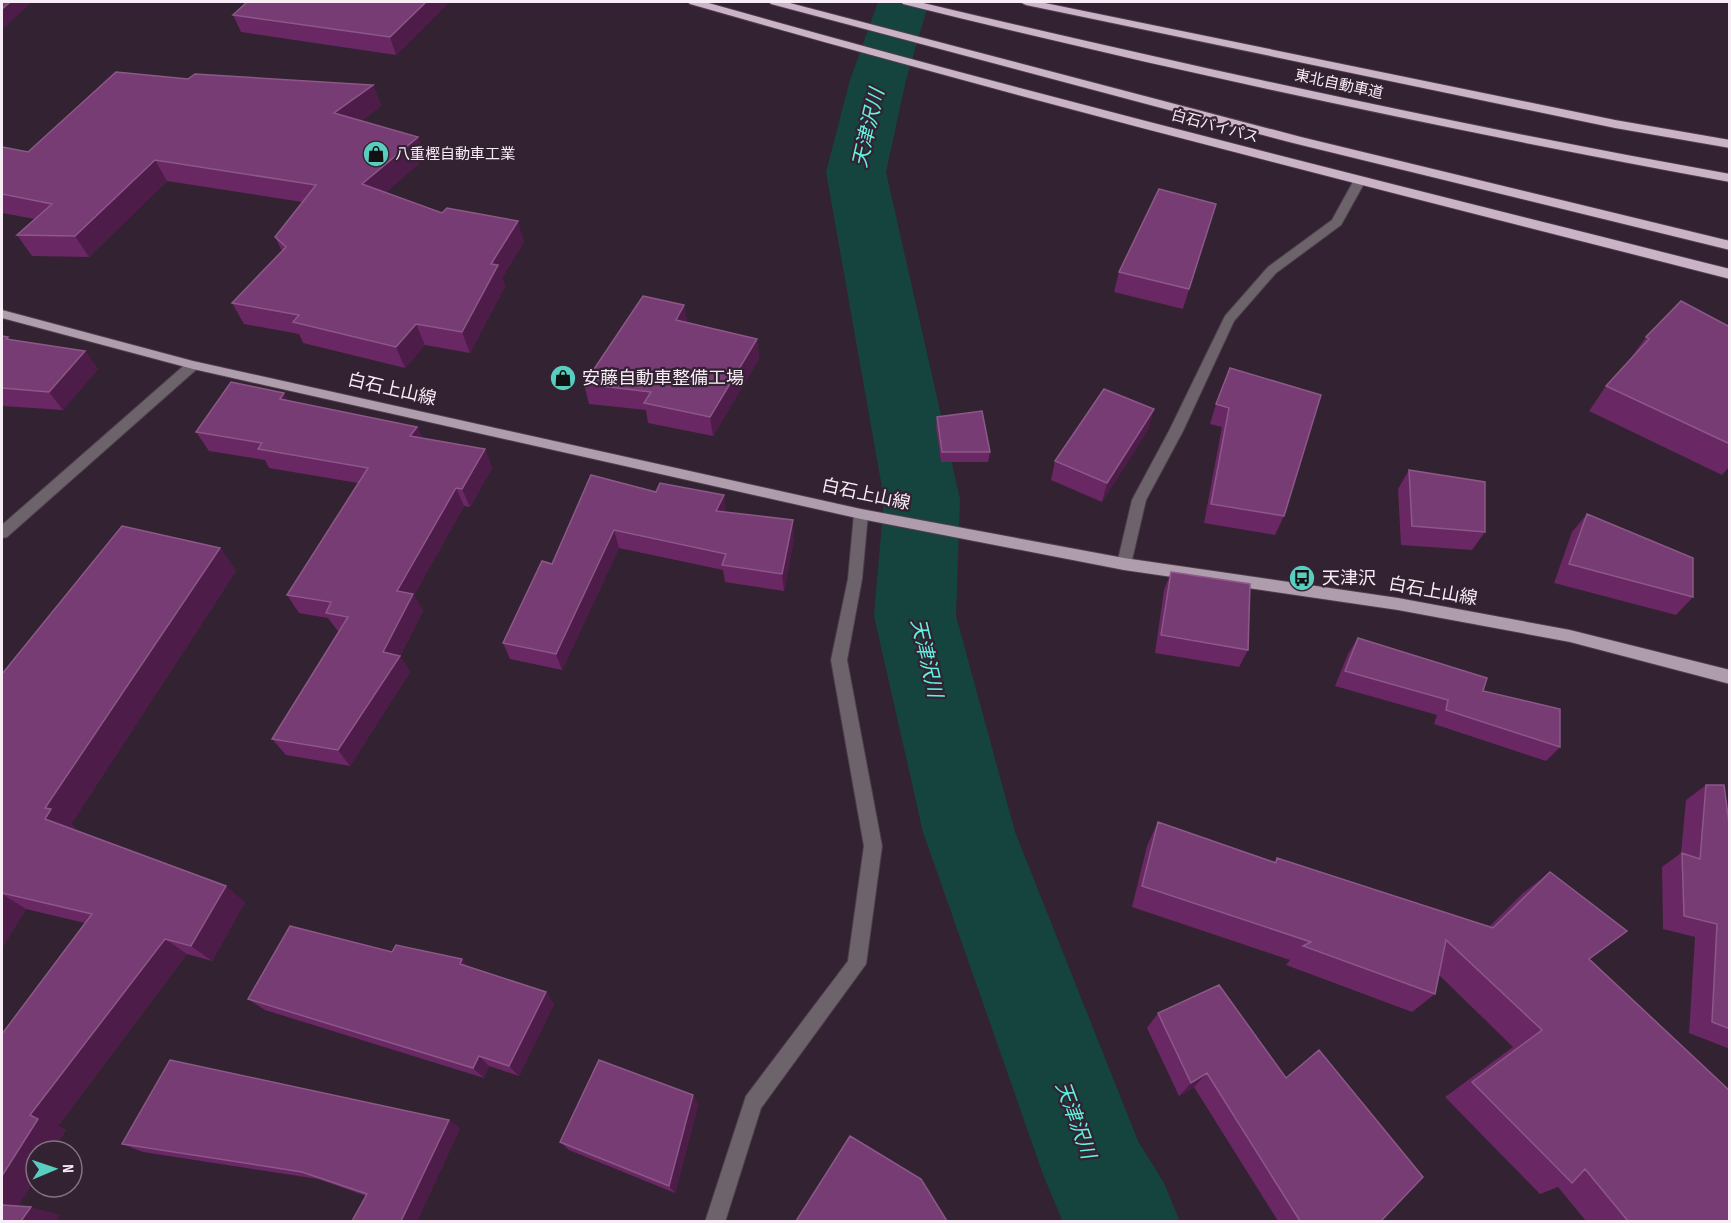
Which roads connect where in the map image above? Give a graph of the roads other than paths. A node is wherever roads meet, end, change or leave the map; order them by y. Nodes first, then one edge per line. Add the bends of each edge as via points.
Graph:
1 (694, 2) edge
2 (775, 2) edge
3 (907, 2) edge
4 (1026, 2) edge
5 (1730, 144) edge
6 (1730, 178) edge
7 (1360, 180) junction
8 (1730, 246) edge
9 (1730, 274) edge
10 (2, 314) edge
11 (194, 365) junction
12 (861, 514) junction
13 (2, 533) edge
14 (1124, 564) junction
15 (1730, 677) edge
16 (715, 1221) edge

1 - 7 highway, 白石バイパス
2 - 8 highway, 白石バイパス via 1321,146
3 - 6 highway, 東北自動車道 via 1311,95
4 - 5 highway, 東北自動車道 via 1615,124
7 - 9 highway, 白石バイパス
7 - 14 street via 1337,222 1272,270 1229,319 1139,500
10 - 11 main road, 白石上山線
11 - 12 main road, 白石上山線
11 - 13 street
12 - 14 main road, 白石上山線
12 - 16 street via 855,579 839,660 873,846 857,964 753,1102
14 - 15 main road, 白石上山線 via 1398,604 1570,636

